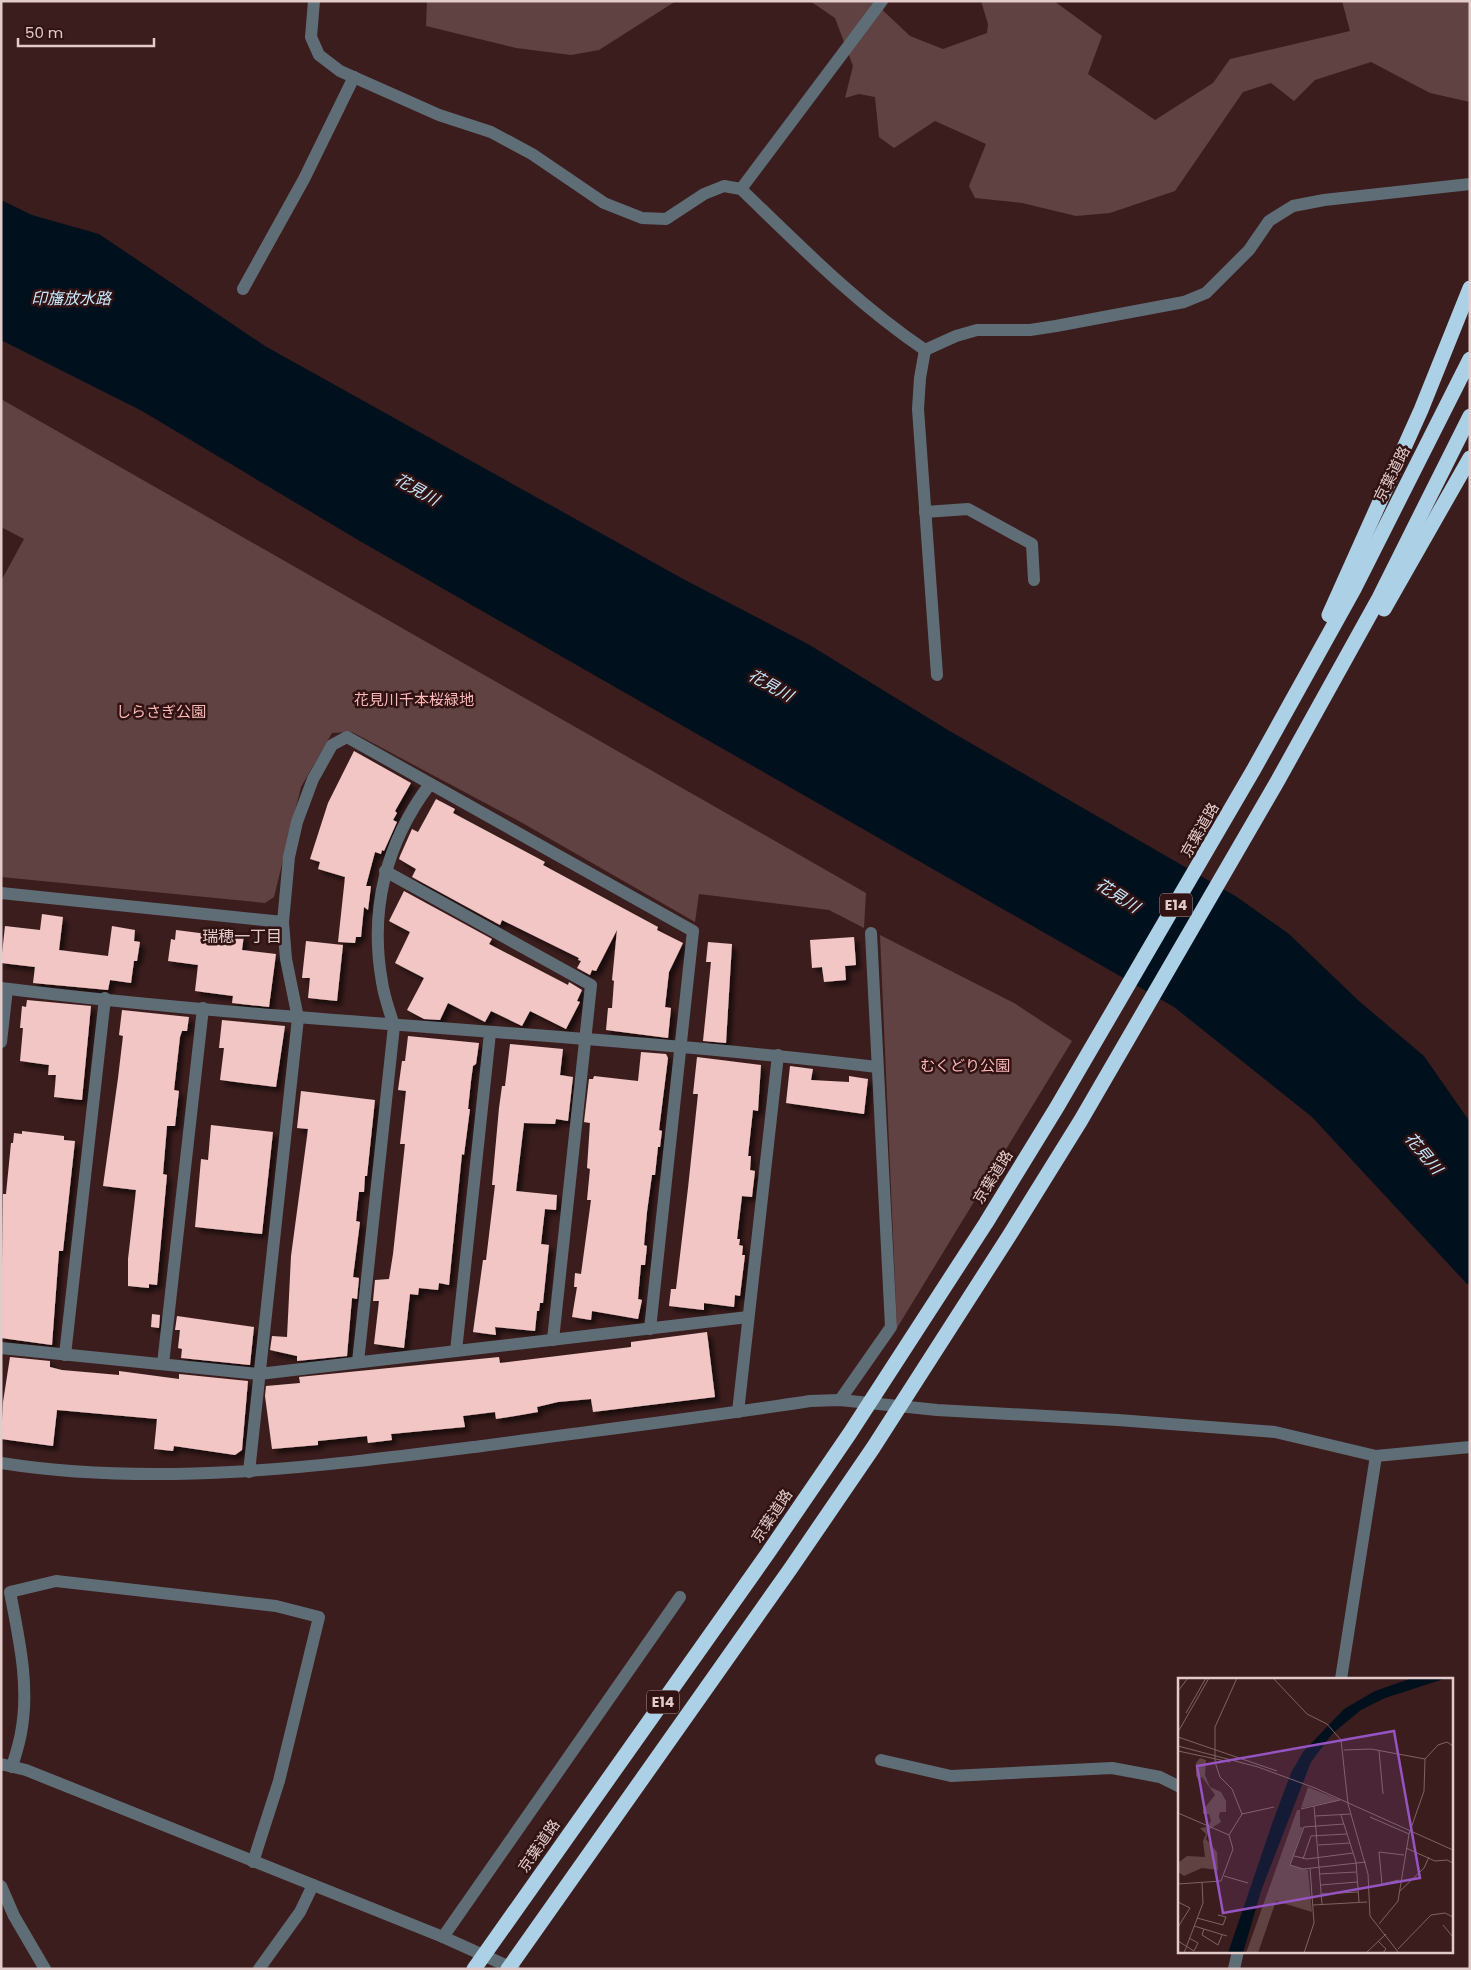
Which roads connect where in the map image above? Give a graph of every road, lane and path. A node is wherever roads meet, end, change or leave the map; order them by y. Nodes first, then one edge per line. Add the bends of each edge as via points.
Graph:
1 (314, 1) edge
2 (882, 1) edge
3 (354, 77) junction
4 (1470, 184) edge
5 (742, 189) junction
6 (1470, 288) edge
7 (243, 289) dead end
8 (925, 350) junction
9 (1470, 359) edge
10 (1470, 416) edge
11 (1470, 458) edge
12 (925, 512) junction
13 (1034, 580) dead end
14 (937, 675) dead end
15 (1254, 769) junction
16 (1278, 782) junction
17 (430, 784) junction
18 (385, 871) junction
19 (1, 893) edge
20 (283, 922) junction
21 (871, 933) dead end
22 (4, 989) edge
23 (105, 998) junction
24 (203, 1008) junction
25 (298, 1018) junction
26 (394, 1026) junction
27 (490, 1033) junction
28 (586, 1038) junction
29 (1, 1042) edge
30 (682, 1046) junction
31 (778, 1055) junction
32 (877, 1067) junction
33 (748, 1317) junction
34 (650, 1328) junction
35 (553, 1340) junction
36 (1, 1348) edge
37 (456, 1351) junction
38 (65, 1355) junction
39 (358, 1362) junction
40 (163, 1364) junction
41 (259, 1374) junction
42 (840, 1400) junction
43 (738, 1412) junction
44 (1470, 1447) edge
45 (1376, 1456) junction
46 (1, 1464) edge
47 (249, 1472) junction
48 (680, 1597) dead end
49 (1341, 1678) edge
50 (881, 1760) dead end
51 (6, 1765) edge
52 (1178, 1786) edge
53 (253, 1862) junction
54 (313, 1885) junction
55 (1, 1886) edge
56 (448, 1939) junction
57 (1238, 1952) edge
58 (45, 1969) edge
59 (259, 1969) edge
60 (474, 1969) edge
61 (508, 1969) edge
62 (514, 1969) edge
63 (1234, 1969) edge

1 - 3 street via 311,37 320,55
2 - 5 street
3 - 5 street via 439,115 490,132 532,154 604,203 642,218 666,219 704,194 724,186
3 - 7 street via 304,179
4 - 8 street via 1293,206 1268,221 1249,250 1206,293 1184,302 1030,330 977,330
5 - 8 street via 844,288
6 - 15 highway via 1421,410 1342,587
8 - 12 street via 918,409
9 - 15 highway, 京葉道路 / E14 via 1354,589
10 - 16 highway, E14 via 1378,600
11 - 16 highway via 1372,630
12 - 13 street via 968,509 1032,544
12 - 14 street
15 - 60 highway, 京葉道路 / E14 via 1057,1107 850,1433
16 - 61 highway, E14 via 1081,1120 872,1448
17 - 18 street via 411,809
17 - 20 street via 347,737 332,744 313,779 297,822 289,857
17 - 30 street via 693,930
18 - 26 street via 376,936 382,983
18 - 28 street via 591,985
19 - 20 street
20 - 25 street via 286,958
21 - 32 street
22 - 23 street
22 - 29 street
23 - 24 street
23 - 38 street
24 - 25 street
24 - 40 street
25 - 26 street
25 - 41 street
26 - 27 street
26 - 39 street
27 - 28 street
27 - 37 street
28 - 30 street
28 - 35 street
30 - 31 street
30 - 34 street
31 - 32 street
31 - 33 street
32 - 42 street via 890,1327
33 - 34 street
33 - 43 street
34 - 35 street
35 - 37 street
36 - 38 street
37 - 39 street
38 - 40 street
39 - 41 street
40 - 41 street
41 - 47 street
42 - 43 street via 810,1401
42 - 45 street via 937,1410 1276,1432
43 - 47 street via 350,1463
44 - 45 street
45 - 49 street
46 - 47 street via 123,1473
48 - 56 street
50 - 52 street via 951,1776 1112,1768 1160,1777
51 - 53 street via 26,1770
51 - 53 street via 21,1734 25,1689 10,1592 56,1582 276,1606 319,1617 279,1781
53 - 54 street
54 - 56 street
54 - 59 street via 300,1912
55 - 58 street via 14,1916
56 - 62 street
57 - 63 street

